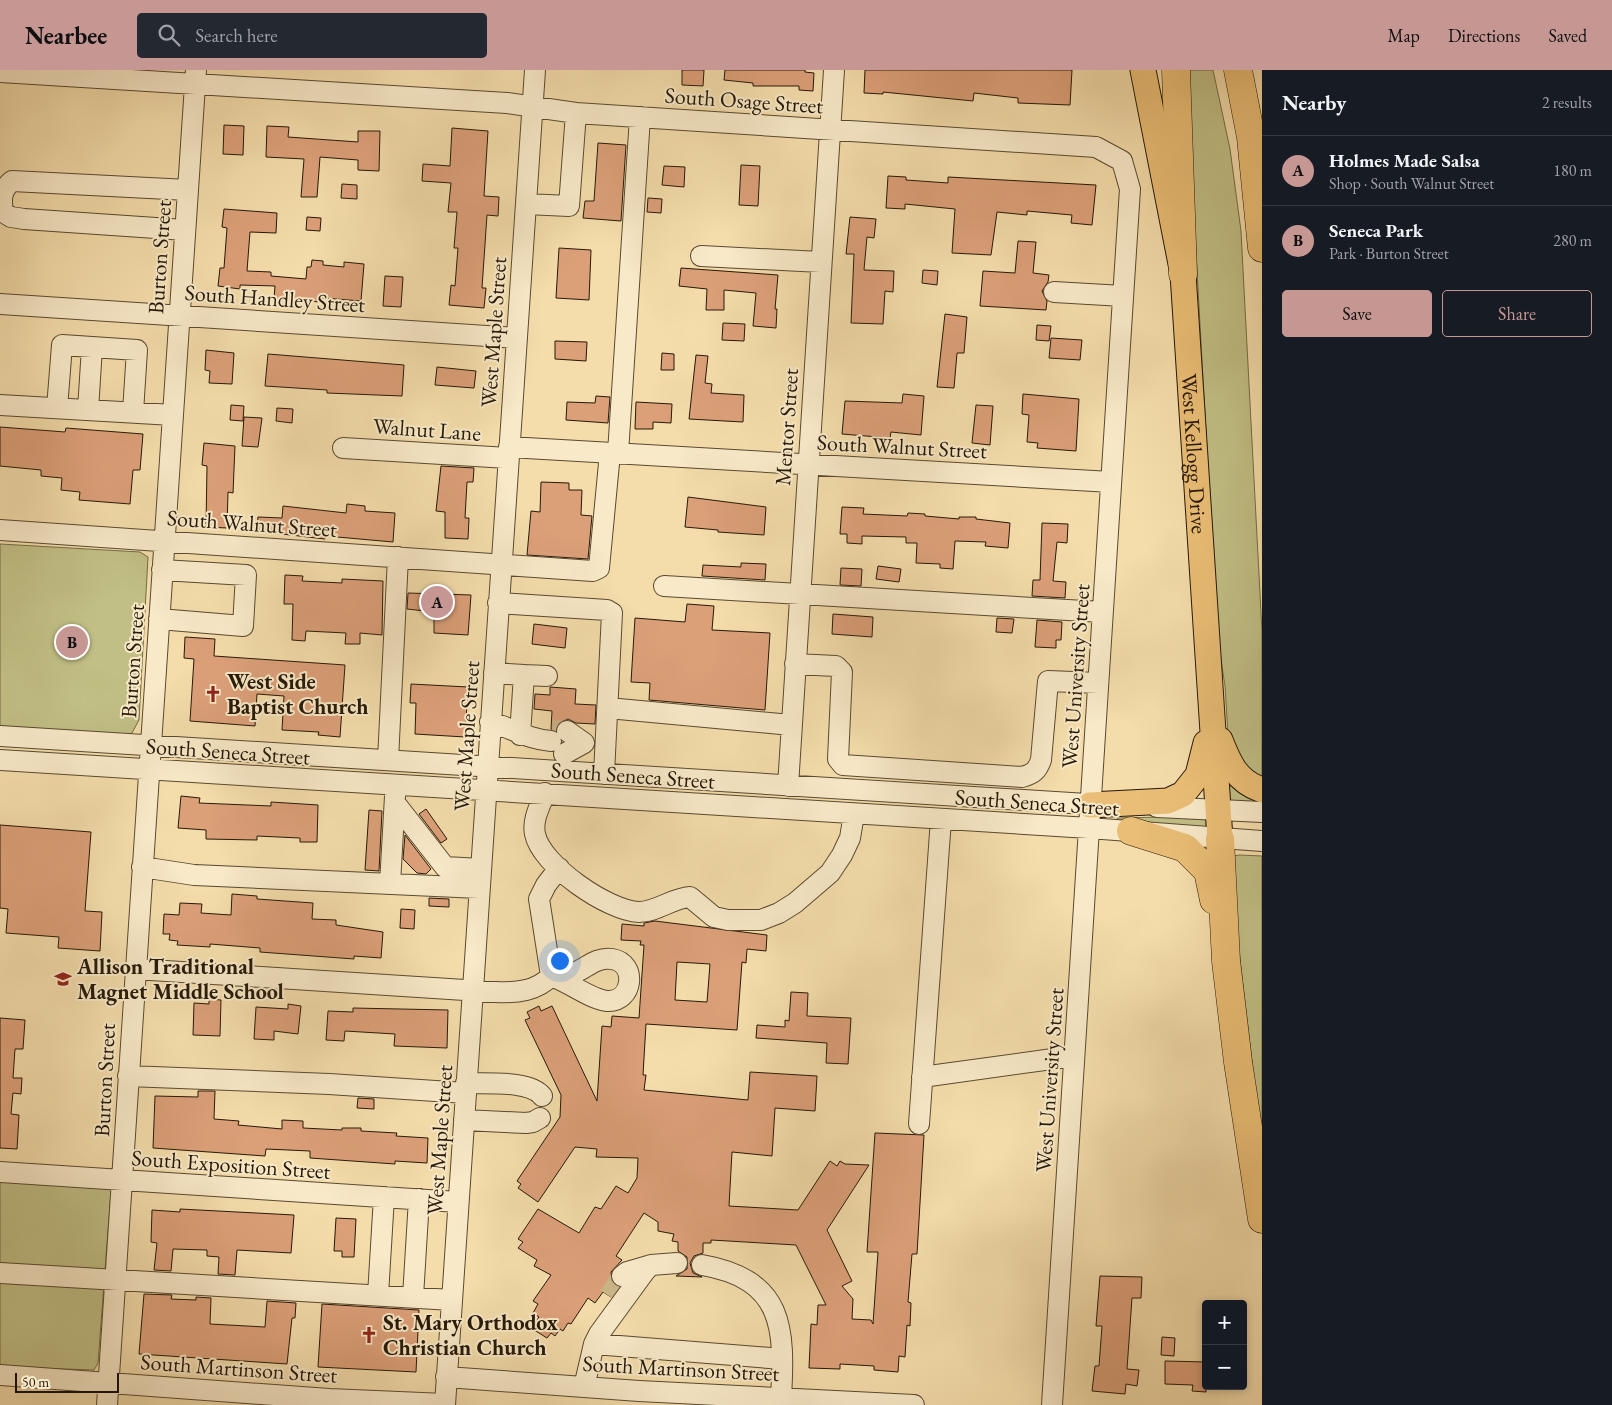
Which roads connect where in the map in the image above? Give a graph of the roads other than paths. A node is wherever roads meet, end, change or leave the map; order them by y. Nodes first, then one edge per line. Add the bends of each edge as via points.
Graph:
1 (535, 70) edge
2 (834, 70) edge
3 (1143, 70) edge
4 (1176, 70) edge
5 (1238, 70) edge
6 (0, 72) edge
7 (195, 77) edge
8 (533, 107) junction
9 (576, 113) junction
10 (640, 117) junction
11 (831, 129) junction
12 (1122, 161) joint
13 (188, 190) junction
14 (526, 204) junction
15 (185, 230) junction
16 (1262, 248) edge
17 (700, 256) dead end
18 (821, 262) junction
19 (1183, 274) junction
20 (1054, 292) dead end
21 (1123, 296) junction
22 (0, 304) edge
23 (180, 316) junction
24 (517, 338) junction
25 (92, 347) junction
26 (0, 406) edge
27 (57, 408) junction
28 (88, 410) junction
29 (133, 412) junction
30 (173, 415) junction
31 (343, 448) dead end
32 (509, 452) junction
33 (614, 453) junction
34 (807, 464) junction
35 (1111, 482) junction
36 (0, 530) edge
37 (164, 541) junction
38 (398, 557) junction
39 (501, 564) junction
40 (162, 570) junction
41 (664, 586) dead end
42 (799, 594) junction
43 (498, 604) junction
44 (1102, 612) junction
45 (160, 619) junction
46 (795, 664) junction
47 (494, 673) junction
48 (524, 675) junction
49 (547, 676) dead end
50 (1098, 683) junction
51 (608, 708) junction
52 (1211, 716) junction
53 (490, 722) junction
54 (791, 725) junction
55 (0, 736) edge
56 (562, 741) junction
57 (150, 746) junction
58 (0, 760) edge
59 (388, 760) junction
60 (488, 766) junction
61 (873, 768) junction
62 (149, 770) junction
63 (597, 773) junction
64 (961, 773) junction
65 (788, 786) junction
66 (486, 790) junction
67 (1262, 790) edge
68 (872, 792) junction
69 (395, 794) junction
70 (544, 794) junction
71 (960, 797) junction
72 (1219, 809) junction
73 (1262, 812) edge
74 (854, 814) junction
75 (1089, 817) junction
76 (941, 819) junction
77 (1131, 831) junction
78 (1220, 839) junction
79 (1262, 841) edge
80 (142, 867) junction
81 (445, 867) junction
82 (560, 868) junction
83 (480, 879) junction
84 (390, 884) junction
85 (426, 886) junction
86 (1226, 961) junction
87 (134, 969) junction
88 (473, 990) junction
89 (1074, 1056) junction
90 (128, 1076) junction
91 (922, 1077) junction
92 (466, 1088) junction
93 (542, 1096) dead end
94 (540, 1118) dead end
95 (464, 1120) junction
96 (919, 1124) dead end
97 (0, 1172) edge
98 (122, 1181) junction
99 (384, 1197) junction
100 (419, 1199) junction
101 (458, 1202) junction
102 (1262, 1219) edge
103 (677, 1263) dead end
104 (651, 1265) junction
105 (702, 1266) dead end
106 (0, 1273) edge
107 (622, 1276) tunnel mouth
108 (116, 1280) junction
109 (378, 1295) junction
110 (413, 1297) junction
111 (452, 1300) junction
112 (593, 1348) junction
113 (782, 1359) junction
114 (0, 1375) edge
115 (446, 1377) junction
116 (109, 1383) junction
117 (584, 1387) junction
118 (781, 1398) junction
119 (107, 1405) edge
120 (445, 1405) edge
121 (914, 1405) edge
122 (1052, 1405) edge

1 - 8 street, West Maple Street
2 - 11 street, Mentor Street
3 - 19 main road, West Kellogg Drive
4 - 19 highway
5 - 16 highway via 1251,137
6 - 7 street, South Osage Street
7 - 8 street, South Osage Street
7 - 13 street, Burton Street
8 - 9 street, South Osage Street
8 - 14 street, West Maple Street
9 - 10 street, South Osage Street
9 - 14 street via 569,206
10 - 11 street, South Osage Street
10 - 33 street
11 - 12 street, South Osage Street via 1096,146
11 - 18 street, Mentor Street
12 - 21 street, West University Street via 1130,188
13 - 15 street, Burton Street
13 - 15 street via 12,182 4,188 2,200 3,212 11,217
14 - 24 street, West Maple Street
15 - 23 street, Burton Street
17 - 18 street
18 - 34 street, Mentor Street
19 - 52 main road, West Kellogg Drive
20 - 21 street
21 - 35 street, West University Street
22 - 23 street, South Handley Street
23 - 24 street, South Handley Street
23 - 30 street, Burton Street
24 - 32 street, West Maple Street
25 - 27 street via 62,345
25 - 28 street
25 - 29 street via 137,350
26 - 27 street
27 - 28 street
28 - 29 street
29 - 30 street
30 - 37 street, Burton Street
31 - 32 street, Walnut Lane
32 - 33 street, South Walnut Street
32 - 39 street, West Maple Street
33 - 34 street, South Walnut Street
33 - 39 street, South Walnut Street via 599,568
34 - 35 street, South Walnut Street
34 - 42 street, Mentor Street
35 - 44 street, West University Street
36 - 37 street, South Walnut Street
37 - 38 street, South Walnut Street
37 - 40 street, Burton Street
38 - 39 street, South Walnut Street
38 - 59 street
39 - 43 street, West Maple Street
40 - 45 street, Burton Street
40 - 45 street via 246,575 243,626
41 - 42 street
42 - 44 street
42 - 46 street, Mentor Street
43 - 47 street, West Maple Street
43 - 51 street via 607,610 612,613
44 - 50 street, West University Street
45 - 57 street, Burton Street
46 - 54 street, Mentor Street
46 - 61 street via 836,666 842,672 838,760 843,766
47 - 48 street
47 - 53 street, West Maple Street
48 - 49 street
48 - 56 street
50 - 64 street via 1048,681 1041,760 1038,770 1031,775
50 - 75 street, West University Street
51 - 54 street
51 - 56 street
52 - 67 main road via 1235,773 1246,783
52 - 72 main road, West Kellogg Drive
52 - 75 main road via 1198,776 1183,794 1168,801
53 - 56 street
53 - 60 street, West Maple Street
54 - 65 street, Mentor Street
55 - 57 street, South Seneca Street
56 - 63 street
57 - 59 street, South Seneca Street
57 - 62 street, Burton Street
58 - 62 street, South Seneca Street
59 - 60 street, South Seneca Street
60 - 63 street, South Seneca Street
60 - 66 street, West Maple Street
61 - 64 street
61 - 68 street
62 - 69 street, South Seneca Street
62 - 80 street, Burton Street
63 - 65 street, South Seneca Street
64 - 71 street
65 - 68 street, South Seneca Street
66 - 69 street, South Seneca Street
66 - 70 street, South Seneca Street
66 - 83 street, West Maple Street
68 - 71 street, South Seneca Street
69 - 81 street
69 - 84 street
70 - 74 street, South Seneca Street
70 - 82 street via 534,833 539,846
71 - 75 street, South Seneca Street
72 - 73 street, South Seneca Street
72 - 75 street, South Seneca Street
72 - 78 main road, West Kellogg Drive
74 - 76 street, South Seneca Street
74 - 82 street via 850,838 830,873 795,903 761,920 714,917 690,897 651,911 638,912 614,906 594,896
75 - 76 street, South Seneca Street
75 - 77 street, South Seneca Street
75 - 89 street, West University Street
76 - 91 street
77 - 78 street, South Seneca Street
77 - 86 highway via 1185,848 1208,872
78 - 79 street, South Seneca Street
78 - 86 highway
80 - 84 street via 194,875
80 - 87 street, Burton Street
81 - 83 street
81 - 85 street
82 - 88 street via 539,898 551,974 543,985 513,993
83 - 85 street
83 - 88 street, West Maple Street
84 - 85 street
86 - 102 highway
87 - 88 street
87 - 90 street, Burton Street
88 - 92 street, West Maple Street
89 - 91 street
89 - 122 street, West University Street
90 - 92 street
90 - 98 street, Burton Street
91 - 96 street
92 - 93 street via 526,1086
92 - 95 street, West Maple Street
94 - 95 street via 526,1123
95 - 101 street, West Maple Street
97 - 98 street, South Exposition Street
98 - 99 street, South Exposition Street
98 - 108 street, Burton Street
99 - 100 street, South Exposition Street
99 - 109 street
100 - 101 street, South Exposition Street
100 - 110 street
101 - 111 street, West Maple Street
103 - 104 street
104 - 107 street
104 - 112 street via 611,1306
105 - 113 street via 737,1274 764,1294 778,1318
106 - 108 street
108 - 109 street
108 - 116 street, Burton Street
109 - 110 street
110 - 111 street
111 - 115 street, West Maple Street
112 - 113 street
112 - 117 street
113 - 118 street
114 - 116 street, South Martinson Street
115 - 117 street, South Martinson Street
115 - 120 street, West Maple Street
116 - 119 street, Burton Street
116 - 120 street, South Martinson Street
117 - 118 street, South Martinson Street
118 - 121 street, South Martinson Street

